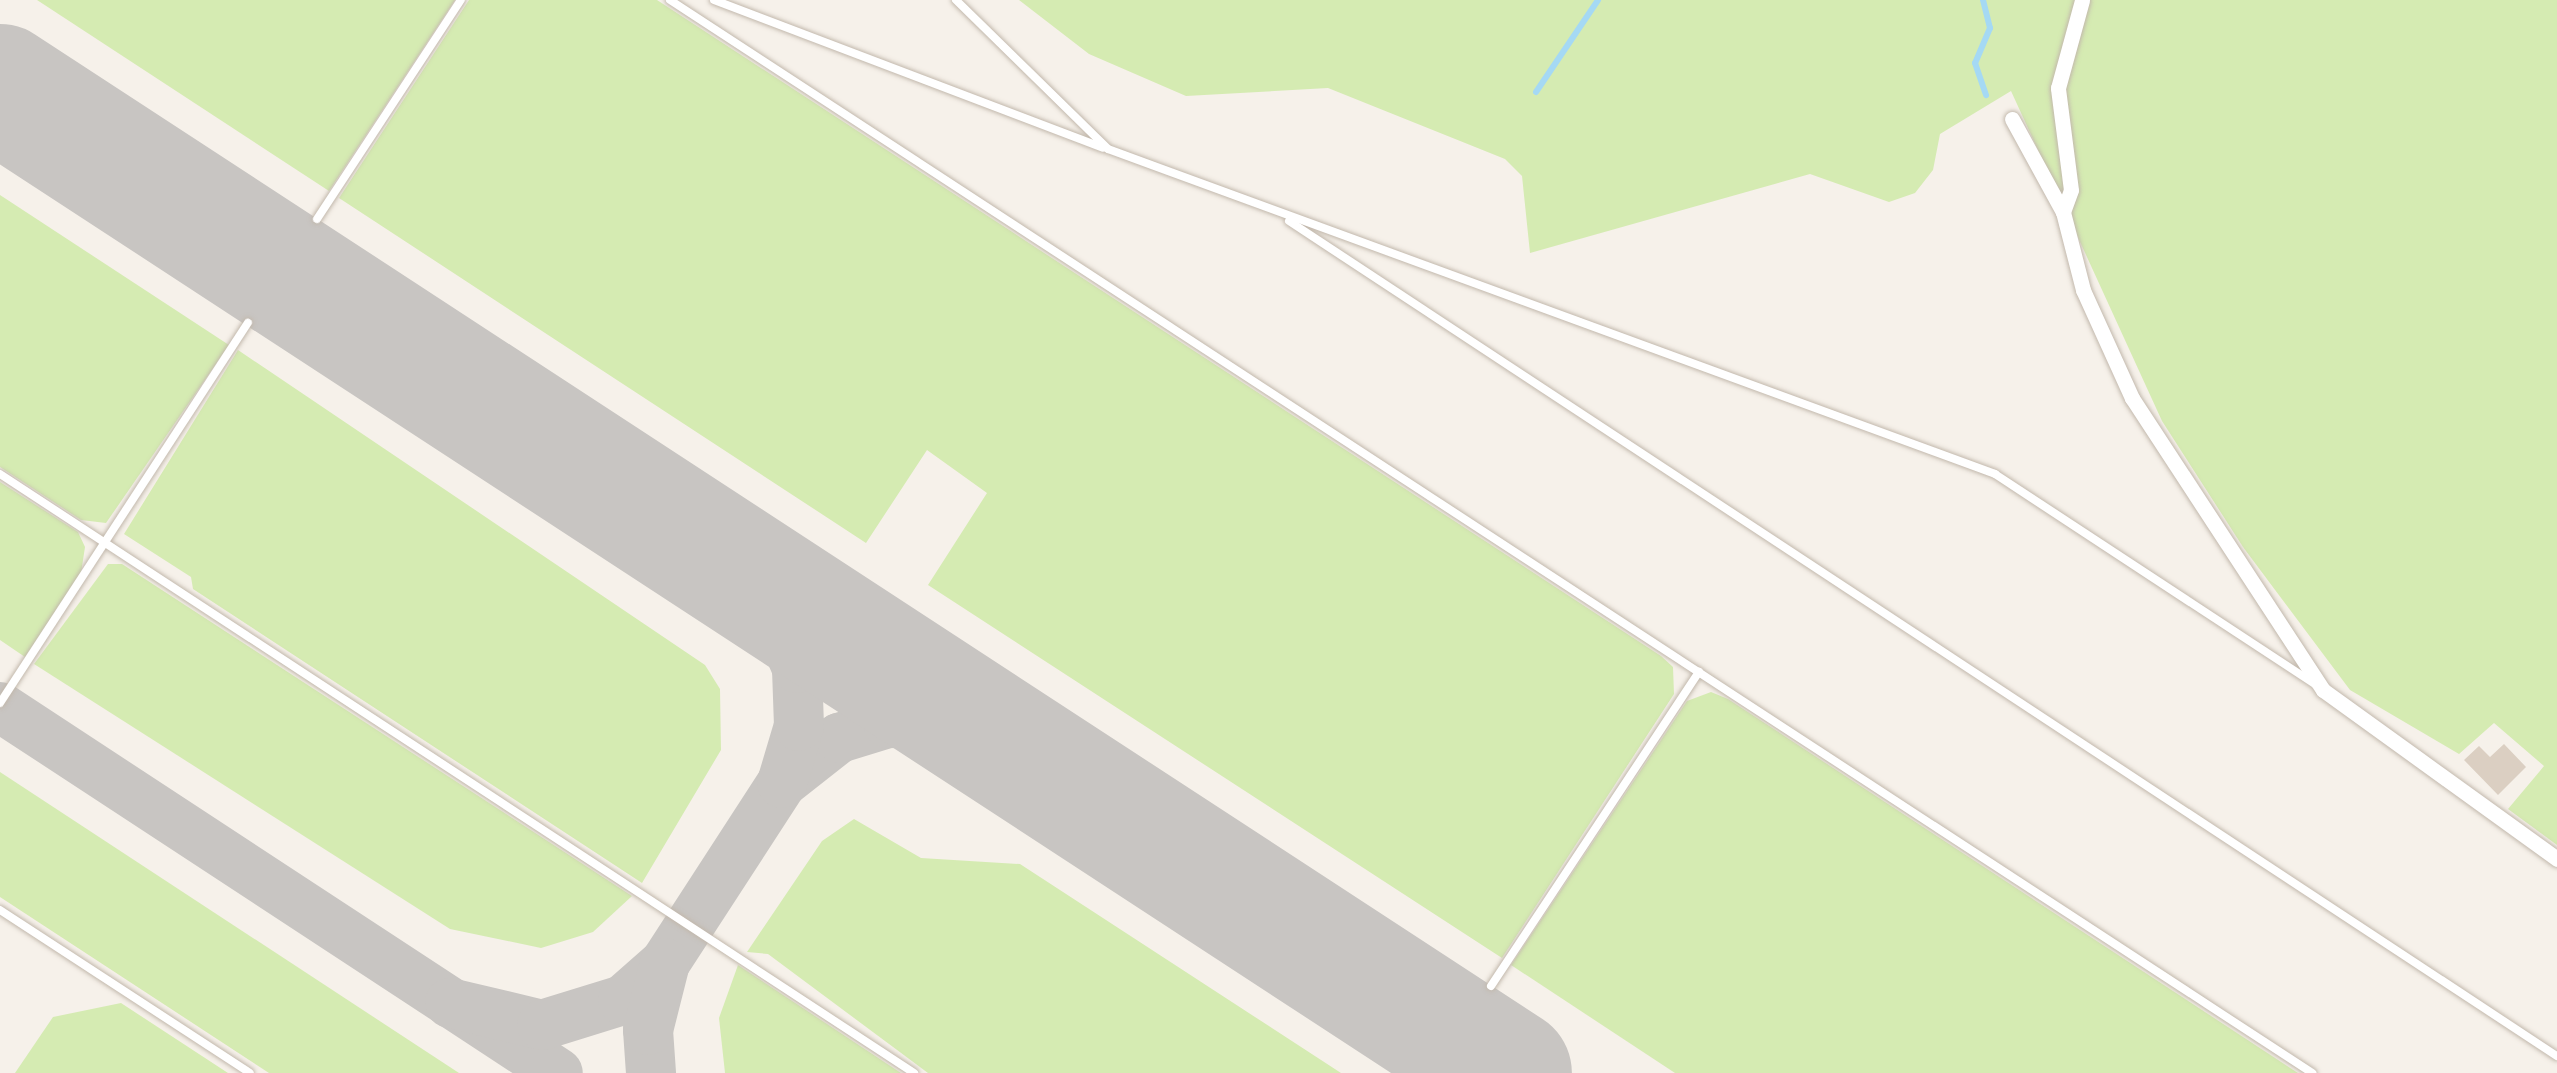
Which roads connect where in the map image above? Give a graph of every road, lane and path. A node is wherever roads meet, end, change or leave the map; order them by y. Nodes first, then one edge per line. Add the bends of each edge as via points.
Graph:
1 (460, 0) edge
2 (670, 0) edge
3 (714, 0) edge
4 (956, 0) edge
5 (2082, 0) edge
6 (2012, 118) dead end
7 (1108, 150) junction
8 (2063, 212) junction
9 (1286, 218) junction
10 (317, 219) dead end
11 (248, 323) dead end
12 (0, 474) edge
13 (105, 542) junction
14 (1700, 672) junction
15 (2323, 690) junction
16 (0, 703) edge
17 (2557, 860) edge
18 (0, 910) edge
19 (1491, 986) dead end
20 (2557, 1056) edge
21 (250, 1073) edge
22 (914, 1073) edge
23 (2312, 1073) edge

1 - 10 lane
2 - 14 lane
3 - 7 lane
4 - 7 lane
5 - 8 street via 2058,88 2072,190
6 - 8 street
7 - 9 lane
8 - 15 street via 2083,290 2132,398
9 - 15 lane via 1995,474
9 - 20 lane
11 - 13 lane
12 - 13 lane
13 - 16 lane
13 - 22 lane
14 - 19 lane
14 - 23 lane
15 - 17 street
18 - 21 lane

